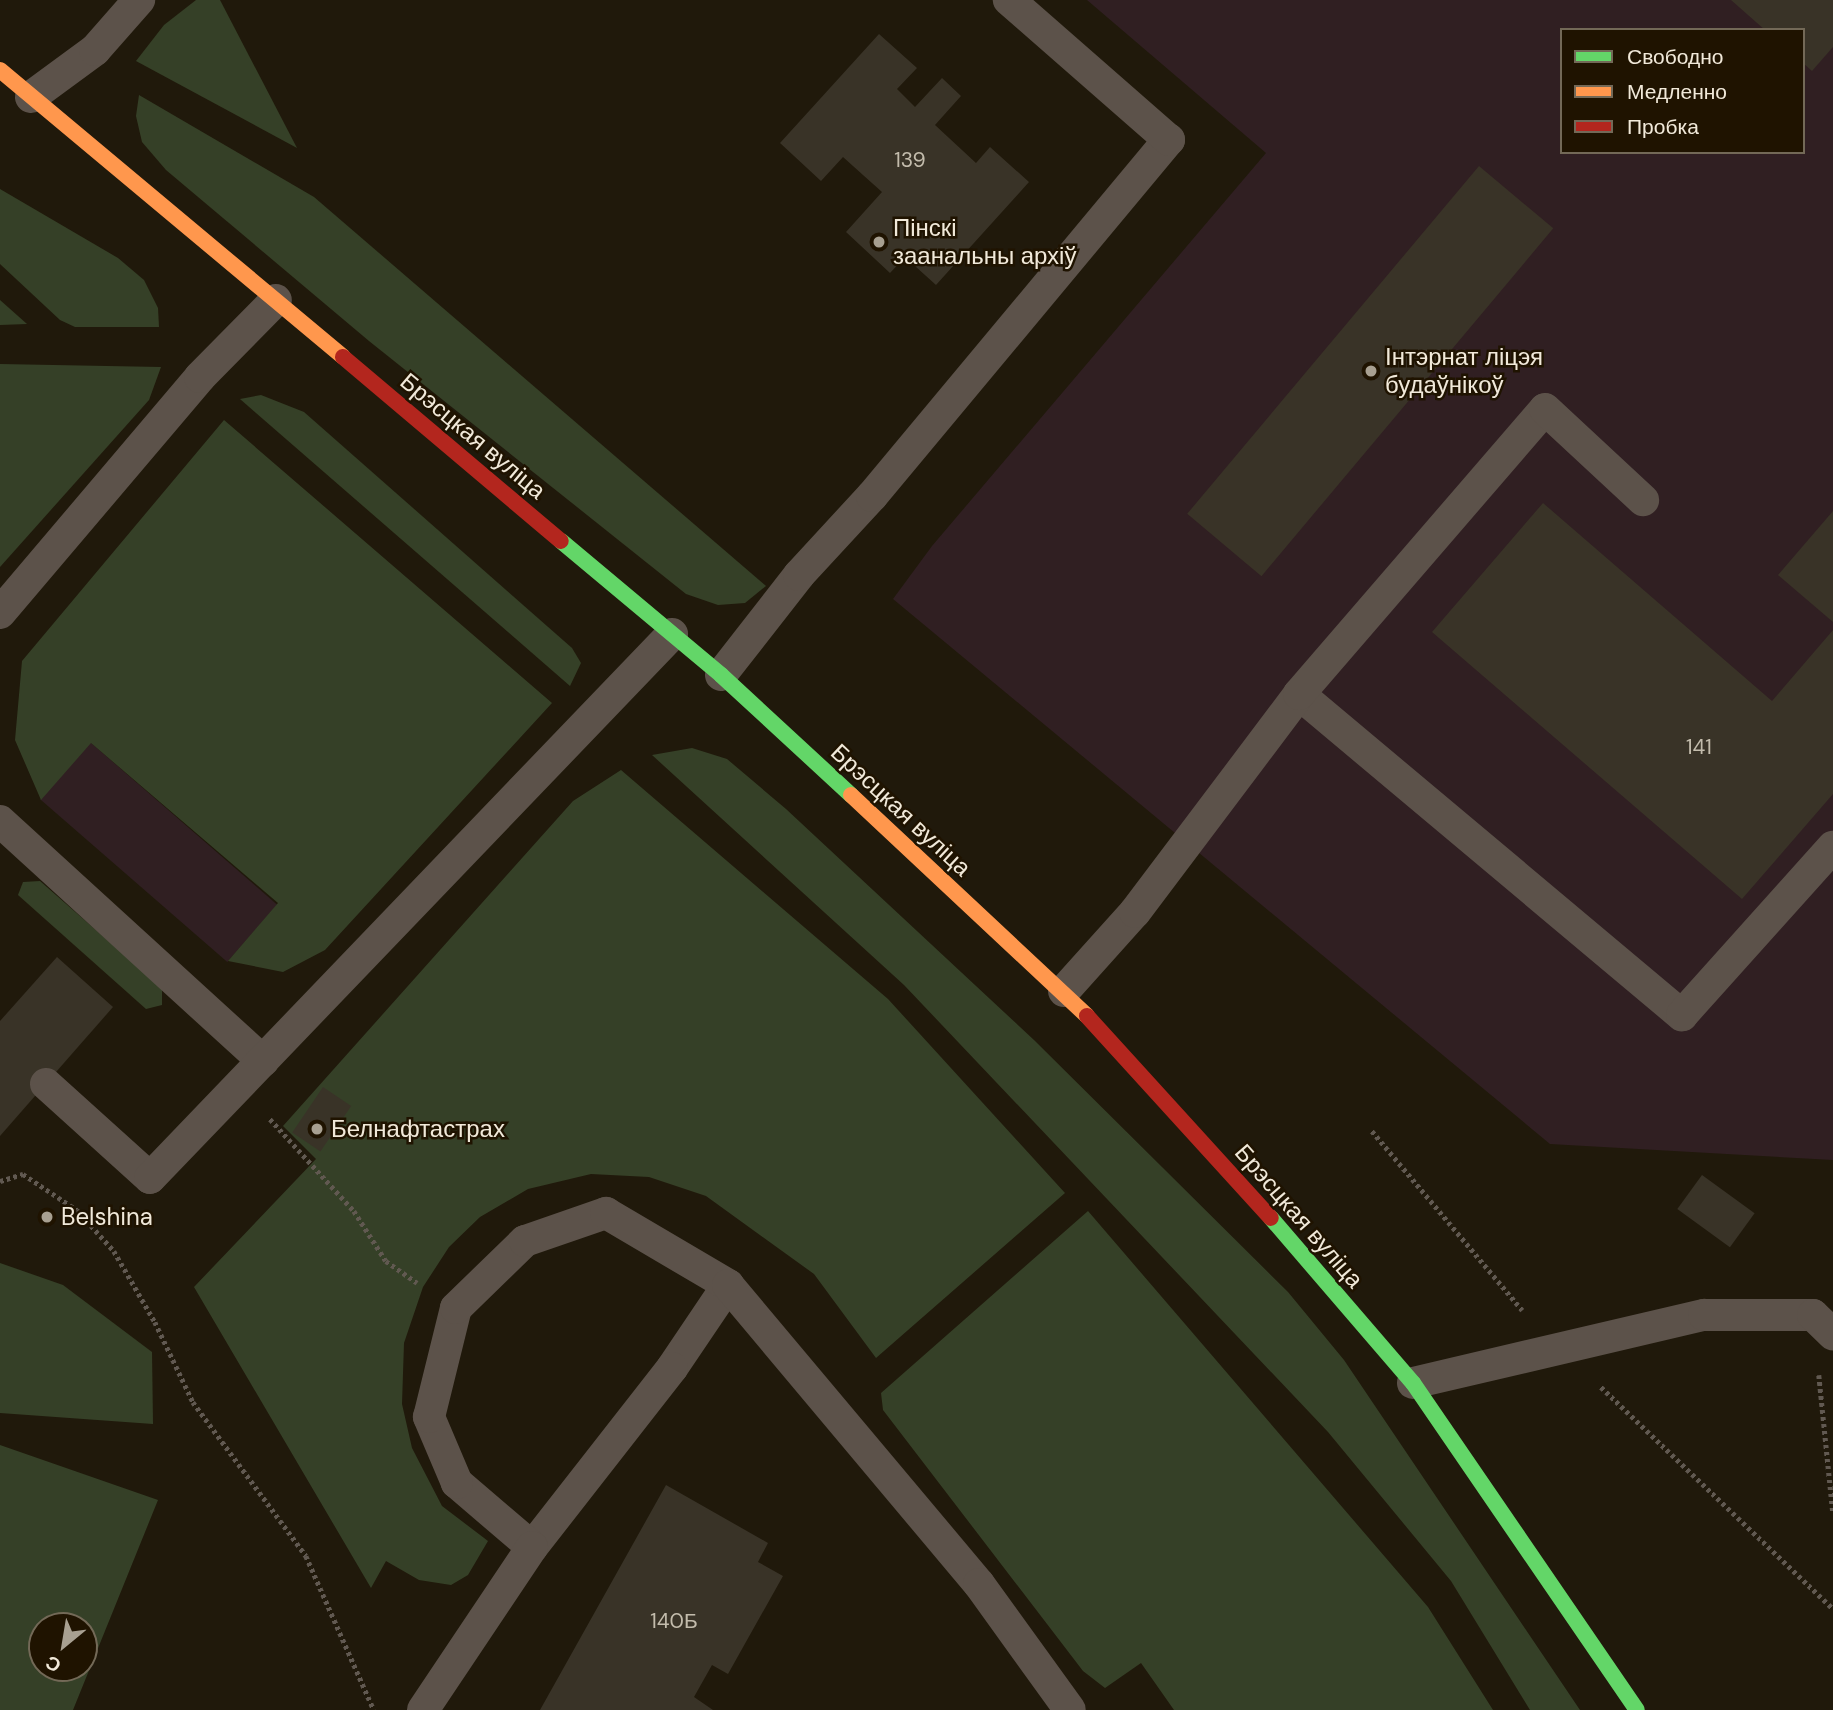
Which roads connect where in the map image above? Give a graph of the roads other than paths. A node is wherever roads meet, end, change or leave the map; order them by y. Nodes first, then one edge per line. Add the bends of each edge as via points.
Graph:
1 (139, 0) edge
2 (1009, 0) edge
3 (0, 70) edge
4 (31, 97) junction
5 (276, 300) junction
6 (1643, 500) dead end
7 (0, 613) edge
8 (672, 634) junction
9 (721, 675) junction
10 (1299, 694) junction
11 (0, 821) edge
12 (1833, 847) edge
13 (1064, 991) junction
14 (264, 1061) junction
15 (46, 1084) dead end
16 (728, 1285) junction
17 (1823, 1325) edge
18 (1413, 1383) junction
19 (533, 1548) junction
20 (423, 1710) edge
21 (1070, 1710) edge
22 (1637, 1710) edge

1 - 4 lane via 95,50
2 - 9 lane via 1169,140 872,496 799,575
3 - 4 main road, Брэсцкая вуліца
4 - 5 main road, Брэсцкая вуліца
5 - 7 lane via 200,377
5 - 8 main road, Брэсцкая вуліца
6 - 10 lane via 1545,409
8 - 9 main road, Брэсцкая вуліца
8 - 14 lane
9 - 13 main road, Брэсцкая вуліца
10 - 12 lane via 1682,1015
10 - 13 lane via 1135,912
11 - 14 lane
13 - 18 main road, Брэсцкая вуліца via 1234,1175
14 - 15 lane via 150,1178
16 - 19 lane via 672,1368
16 - 19 lane via 606,1213 525,1241 456,1308 429,1417 457,1483
16 - 21 lane via 979,1584
17 - 18 lane via 1704,1315
18 - 22 main road, Брэсцкая вуліца
19 - 20 lane

